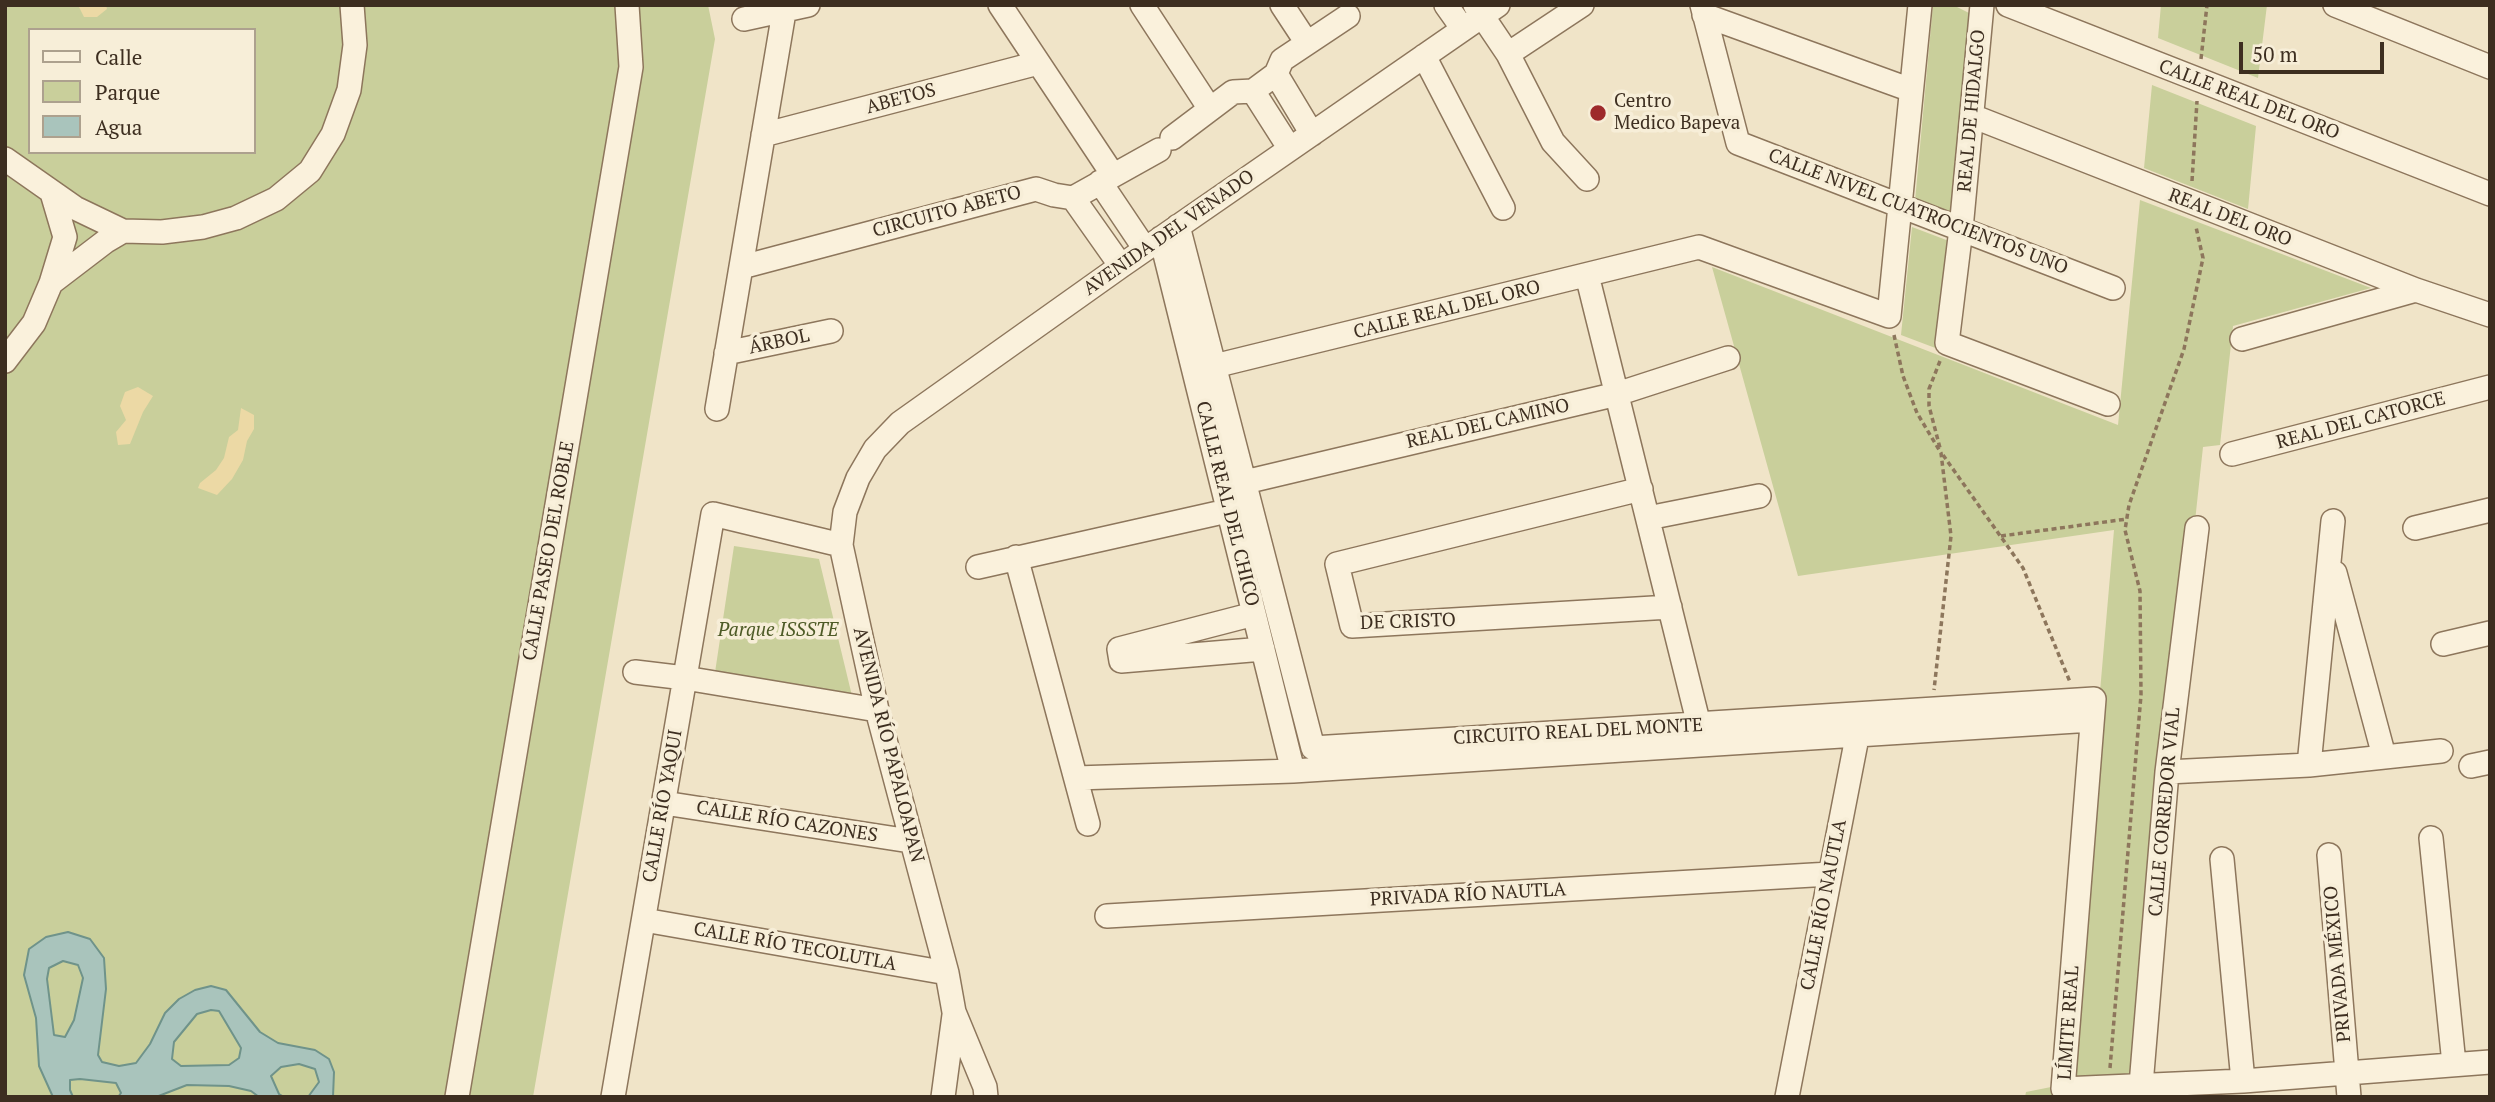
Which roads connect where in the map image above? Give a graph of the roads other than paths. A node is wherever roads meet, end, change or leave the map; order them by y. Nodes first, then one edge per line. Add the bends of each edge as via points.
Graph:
1 (352, 5) edge
2 (627, 5) edge
3 (808, 5) edge
4 (1000, 5) edge
5 (1142, 5) edge
6 (1282, 5) edge
7 (1446, 5) edge
8 (1582, 5) edge
9 (1920, 5) edge
10 (1982, 5) edge
11 (2008, 5) edge
12 (2335, 5) edge
13 (1703, 10) edge
14 (784, 12) junction
15 (1480, 14) edge
16 (1348, 16) dead end
17 (744, 19) dead end
18 (1307, 43) junction
19 (1508, 54) junction
20 (1424, 56) junction
21 (1038, 63) junction
22 (2490, 67) edge
23 (1276, 74) junction
24 (1911, 90) junction
25 (1253, 91) junction
26 (1210, 109) junction
27 (1972, 116) junction
28 (1312, 134) junction
29 (763, 135) junction
30 (1290, 149) junction
31 (5, 159) edge
32 (1107, 179) junction
33 (1587, 179) dead end
34 (52, 193) junction
35 (2490, 194) edge
36 (1073, 198) junction
37 (1899, 204) junction
38 (1503, 208) dead end
39 (1961, 229) junction
40 (123, 231) junction
41 (1161, 238) junction
42 (1121, 266) junction
43 (742, 267) junction
44 (1587, 275) junction
45 (51, 283) junction
46 (2113, 288) dead end
47 (2416, 290) junction
48 (2490, 315) edge
49 (831, 331) dead end
50 (2242, 339) dead end
51 (726, 353) junction
52 (1728, 358) dead end
53 (5, 361) edge
54 (1205, 369) junction
55 (2490, 387) edge
56 (1617, 394) junction
57 (2108, 404) dead end
58 (717, 409) dead end
59 (2232, 454) dead end
60 (858, 478) joint
61 (1245, 482) junction
62 (1641, 489) junction
63 (1759, 496) dead end
64 (1240, 508) junction
65 (2490, 510) edge
66 (1648, 518) junction
67 (2333, 521) dead end
68 (2197, 528) dead end
69 (2415, 528) dead end
70 (841, 545) junction
71 (1016, 557) junction
72 (2331, 560) junction
73 (978, 567) dead end
74 (1670, 607) junction
75 (1254, 614) junction
76 (2490, 633) edge
77 (2443, 644) dead end
78 (1263, 649) junction
79 (635, 672) dead end
80 (685, 678) junction
81 (2087, 707) junction
82 (877, 710) junction
83 (1699, 724) junction
84 (1859, 725) junction
85 (2441, 751) dead end
86 (2384, 756) junction
87 (2309, 765) junction
88 (1293, 771) junction
89 (2167, 772) junction
90 (1076, 778) junction
91 (664, 803) junction
92 (1088, 824) dead end
93 (2431, 838) dead end
94 (910, 841) junction
95 (2329, 855) dead end
96 (2222, 859) dead end
97 (1830, 874) junction
98 (1107, 916) dead end
99 (644, 920) junction
100 (947, 973) junction
101 (954, 1012) junction
102 (2490, 1062) edge
103 (2454, 1064) junction
104 (2347, 1073) junction
105 (2243, 1081) junction
106 (2140, 1092) edge
107 (457, 1097) edge
108 (613, 1097) edge
109 (943, 1097) edge
110 (986, 1097) edge
111 (1787, 1097) edge
112 (2349, 1097) edge

1 - 40 street via 355,44 349,90 333,134 310,171 276,199 236,218 162,232
2 - 107 street, CALLE PASEO DEL ROBLE via 631,67
3 - 14 street
4 - 21 street
5 - 26 street
6 - 18 street
7 - 15 street
8 - 19 street
9 - 24 street
10 - 27 street, REAL DE HIDALGO
11 - 35 street, CALLE REAL DEL ORO
12 - 22 street
13 - 24 street
13 - 37 street, CALLE NIVEL CUATROCIENTOS UNO via 1738,143
14 - 17 street
14 - 29 street
15 - 19 street
15 - 20 street, AVENIDA DEL VENADO
16 - 18 street
18 - 23 street via 1282,60
19 - 33 street via 1553,142
20 - 28 street, AVENIDA DEL VENADO
20 - 38 street
21 - 29 street, ABETOS
21 - 32 street
23 - 25 street
23 - 28 street
24 - 37 street
25 - 26 street via 1233,92
25 - 30 street
26 - 32 street via 1166,144
27 - 39 street, REAL DE HIDALGO
27 - 47 street, REAL DEL ORO
28 - 30 street, AVENIDA DEL VENADO
29 - 43 street
30 - 41 street, AVENIDA DEL VENADO
31 - 34 street
32 - 36 street
32 - 41 street, CALLE REAL DEL CHICO
34 - 40 street
34 - 45 street via 65,237
36 - 42 street
36 - 43 street, CIRCUITO ABETO via 1036,188
37 - 39 street, CALLE NIVEL CUATROCIENTOS UNO
37 - 44 street, CALLE REAL DEL ORO via 1889,316 1699,247
39 - 46 street, CALLE NIVEL CUATROCIENTOS UNO
39 - 57 street, REAL DE HIDALGO via 1947,343
40 - 45 street
41 - 42 street, AVENIDA DEL VENADO
41 - 54 street, CALLE REAL DEL CHICO
42 - 60 street, AVENIDA DEL VENADO via 900,423 875,449
43 - 51 street
44 - 54 street, CALLE REAL DEL ORO
44 - 56 street
45 - 53 street via 34,323
47 - 48 street, REAL DEL ORO
47 - 50 street
49 - 51 street, ÁRBOL
51 - 58 street
52 - 56 street, REAL DEL CAMINO
54 - 61 street, CIRCUITO REAL DEL MONTE
54 - 64 street, CALLE REAL DEL CHICO
55 - 59 street, REAL DEL CATORCE
56 - 61 street, REAL DEL CAMINO
56 - 62 street
60 - 70 street, AVENIDA RÍO PAPALOAPAN via 845,512
61 - 64 street, CIRCUITO REAL DEL MONTE
62 - 66 street
62 - 74 street, DE CRISTO via 1337,564 1352,626
63 - 66 street
64 - 71 street
64 - 75 street, CALLE REAL DEL CHICO
64 - 83 street, CIRCUITO REAL DEL MONTE via 1313,748
65 - 69 street
66 - 74 street
67 - 72 street
68 - 89 street, CALLE CORREDOR VIAL
70 - 80 street, CALLE RÍO YAQUI via 713,514
70 - 82 street, AVENIDA RÍO PAPALOAPAN
71 - 73 street
71 - 90 street
72 - 86 street
72 - 87 street
74 - 83 street
75 - 78 street, CALLE REAL DEL CHICO
75 - 78 street via 1119,649 1121,661
76 - 77 street
78 - 88 street, CALLE REAL DEL CHICO
79 - 80 street
80 - 82 street
80 - 91 street, CALLE RÍO YAQUI
81 - 84 street, CIRCUITO REAL DEL MONTE
81 - 84 street, CIRCUITO REAL DEL MONTE via 1932,709
81 - 106 street, LÍMITE REAL via 2063,1089
82 - 94 street, AVENIDA RÍO PAPALOAPAN
83 - 84 street, CIRCUITO REAL DEL MONTE
84 - 88 street, CIRCUITO REAL DEL MONTE
84 - 97 street, CALLE RÍO NAUTLA
85 - 86 street
86 - 87 street
87 - 89 street
88 - 90 street, CIRCUITO REAL DEL MONTE
89 - 106 street, CALLE CORREDOR VIAL
90 - 92 street
91 - 94 street, CALLE RÍO CAZONES
91 - 99 street, CALLE RÍO YAQUI
93 - 103 street
94 - 100 street, AVENIDA RÍO PAPALOAPAN
95 - 104 street, PRIVADA MÉXICO
96 - 105 street
97 - 98 street, PRIVADA RÍO NAUTLA
97 - 111 street, CALLE RÍO NAUTLA
99 - 100 street, CALLE RÍO TECOLUTLA
99 - 108 street, CALLE RÍO YAQUI
100 - 101 street, AVENIDA RÍO PAPALOAPAN
101 - 109 street, AVENIDA RÍO PAPALOAPAN
101 - 110 street, AVENIDA RÍO PAPALOAPAN
102 - 103 street, LÍMITE REAL
103 - 104 street, LÍMITE REAL
104 - 105 street, LÍMITE REAL
104 - 112 street, PRIVADA MÉXICO
105 - 106 street, LÍMITE REAL

